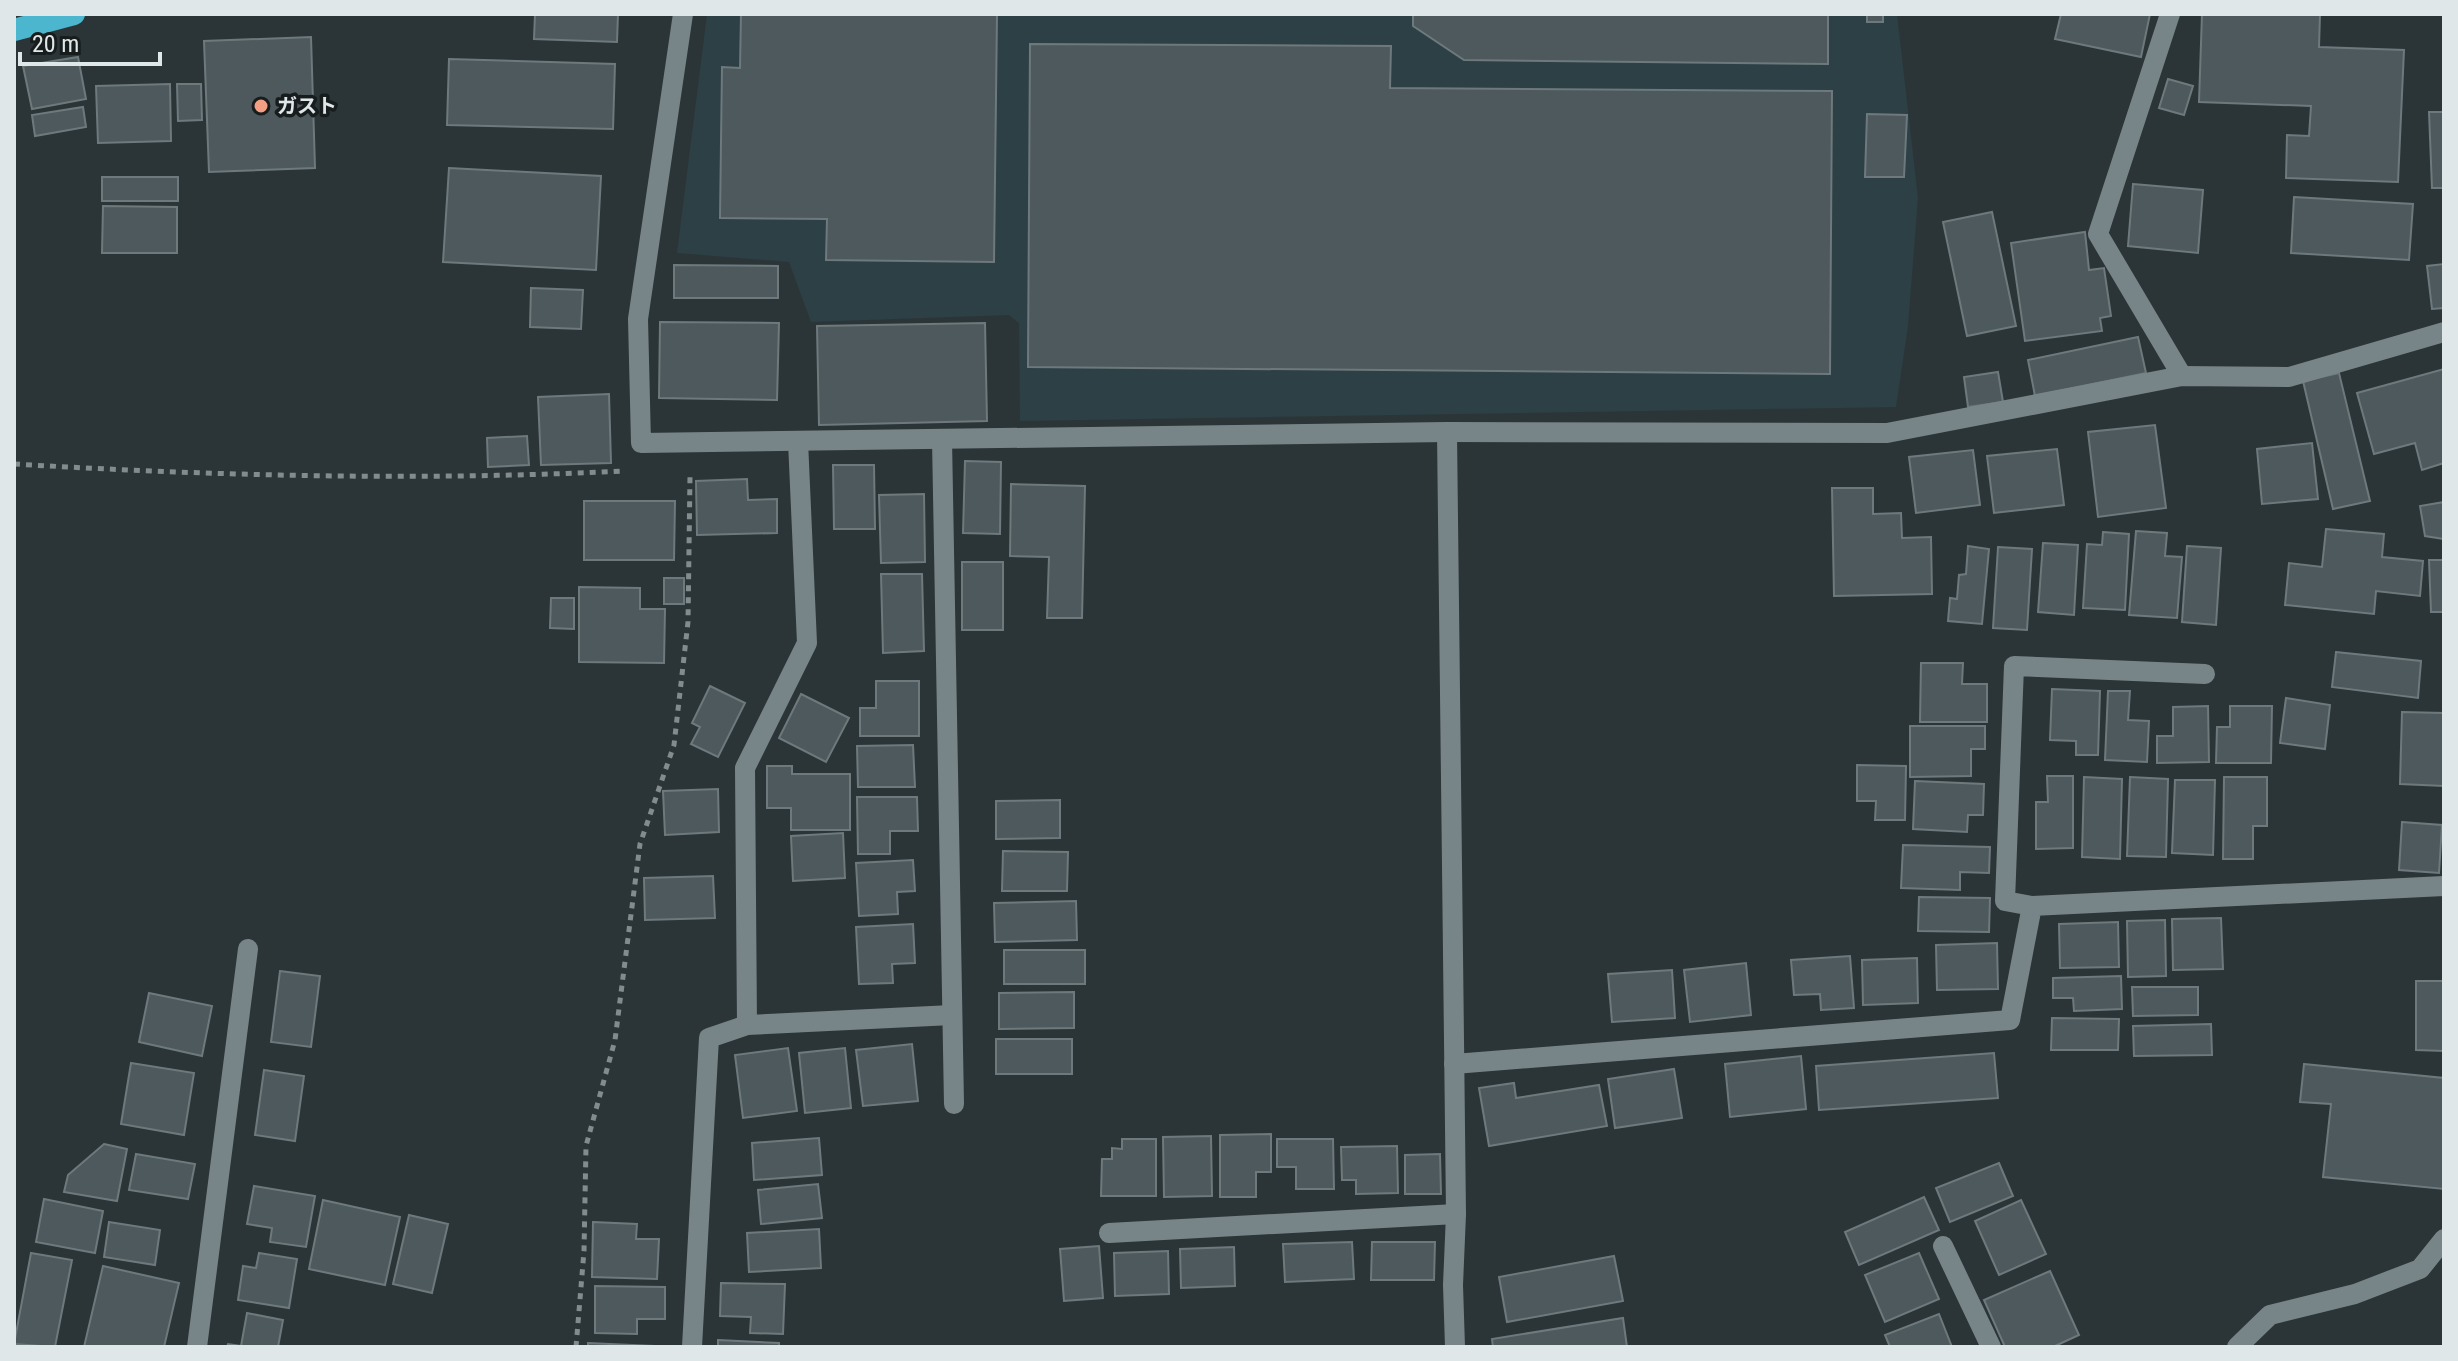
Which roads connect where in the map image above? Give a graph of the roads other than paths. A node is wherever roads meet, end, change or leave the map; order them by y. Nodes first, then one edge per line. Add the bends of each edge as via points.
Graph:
1 (74, 14) edge
2 (683, 14) edge
3 (2170, 14) edge
4 (14, 30) edge
5 (2444, 332) edge
6 (2182, 376) junction
7 (1447, 432) junction
8 (942, 439) junction
9 (798, 441) junction
10 (2205, 674) dead end
11 (2444, 886) edge
12 (2032, 906) junction
13 (248, 949) dead end
14 (952, 1015) junction
15 (747, 1025) junction
16 (1454, 1064) junction
17 (954, 1104) dead end
18 (1456, 1214) junction
19 (1109, 1233) dead end
20 (2444, 1239) edge
21 (1943, 1246) dead end
22 (197, 1347) edge
23 (692, 1347) edge
24 (1455, 1347) edge
25 (1991, 1347) edge
26 (2237, 1347) edge

1 - 4 highway
2 - 9 street via 638,319 641,443
3 - 6 street via 2098,234
5 - 6 street via 2289,377
6 - 7 street via 1887,433
7 - 8 street
7 - 16 street
8 - 9 street
8 - 14 street
9 - 15 street via 807,643 745,768
10 - 12 street via 2014,666 2005,901
11 - 12 street
12 - 16 street via 2010,1020
13 - 22 street
14 - 15 street
14 - 17 street
15 - 23 street via 709,1038
16 - 18 street
18 - 19 street
18 - 24 street
20 - 26 street via 2420,1269 2355,1294 2270,1315
21 - 25 street

